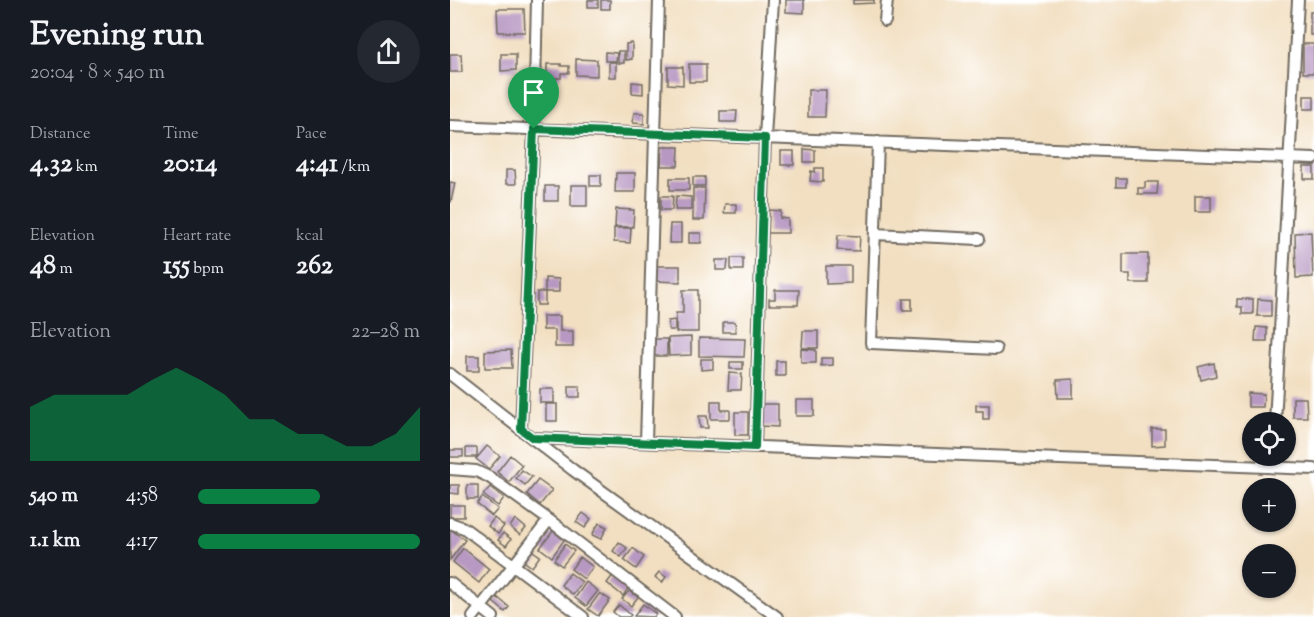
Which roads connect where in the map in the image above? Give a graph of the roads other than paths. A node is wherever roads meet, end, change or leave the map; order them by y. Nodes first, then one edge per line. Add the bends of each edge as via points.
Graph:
1 (537, 0) edge
2 (659, 0) edge
3 (773, 0) edge
4 (886, 0) edge
5 (1298, 0) edge
6 (885, 21) dead end
7 (450, 126) edge
8 (534, 129) junction
9 (654, 134) junction
10 (765, 138) junction
11 (878, 142) junction
12 (1290, 158) junction
13 (1314, 159) edge
14 (875, 234) junction
15 (979, 239) dead end
16 (996, 349) dead end
17 (450, 374) edge
18 (1276, 412) edge
19 (521, 429) junction
20 (533, 438) junction
21 (646, 442) junction
22 (755, 447) junction
23 (1242, 461) edge
24 (1296, 466) edge
25 (450, 469) edge
26 (1314, 469) edge
27 (549, 520) junction
28 (450, 523) edge
29 (514, 564) junction
30 (450, 583) edge
31 (481, 607) junction
32 (473, 617) edge
33 (493, 617) edge
34 (583, 617) edge
35 (675, 617) edge
36 (777, 617) edge

1 - 8 street
2 - 9 street
3 - 10 street
4 - 6 street
5 - 12 street
7 - 8 street
8 - 9 street
8 - 19 street
9 - 10 street
9 - 21 street
10 - 11 street
10 - 22 street
11 - 12 street
11 - 14 street
12 - 13 street
12 - 18 street
14 - 15 street
14 - 16 street via 871,344
17 - 19 street
19 - 20 street
20 - 21 street
20 - 36 street
21 - 22 street
22 - 23 street
24 - 26 street
25 - 27 street via 476,471 489,477
27 - 29 street
27 - 35 street
28 - 29 street via 464,528
29 - 31 street
29 - 34 street
30 - 31 street
31 - 32 street
31 - 33 street

